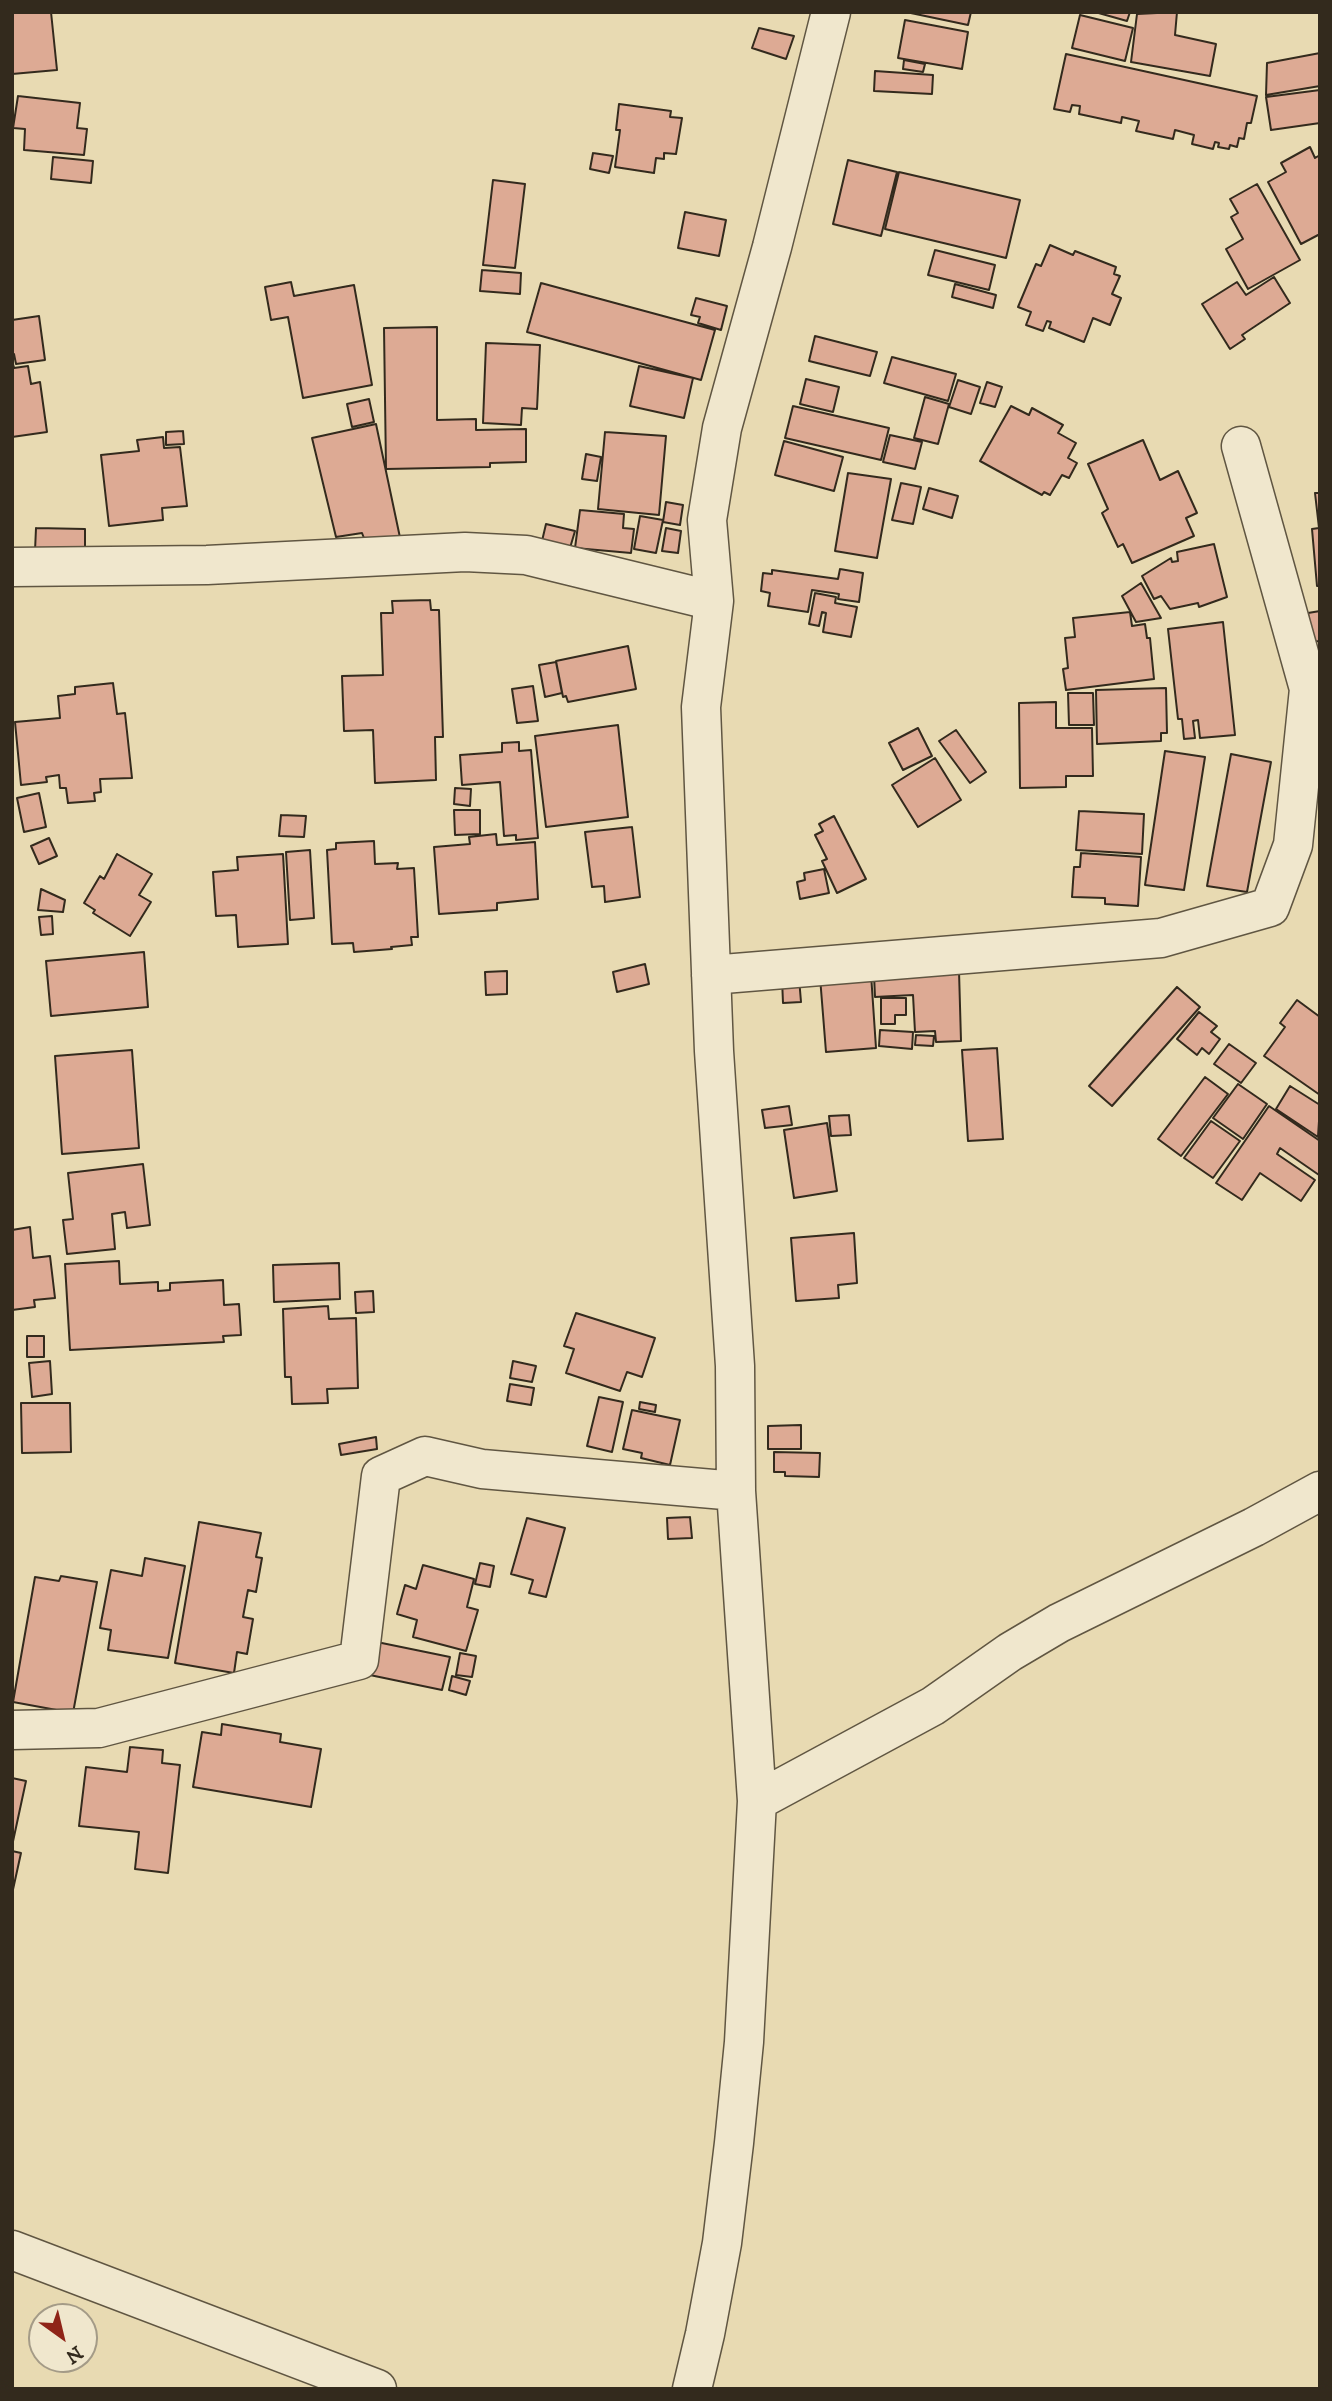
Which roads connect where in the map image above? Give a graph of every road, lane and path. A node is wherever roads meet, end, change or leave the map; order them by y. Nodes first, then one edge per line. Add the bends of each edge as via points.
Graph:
1 (826, 16) edge
2 (1241, 446) dead end
3 (12, 566) edge
4 (714, 601) junction
5 (711, 975) junction
6 (736, 1491) junction
7 (1320, 1491) edge
8 (12, 1730) edge
9 (757, 1801) junction
10 (12, 2250) edge
11 (377, 2389) edge
12 (692, 2389) edge

1 - 4 street via 722,428 707,520
2 - 5 street via 1309,689 1293,845 1270,907 1161,938
3 - 4 street via 526,555
4 - 5 street via 701,707
5 - 6 street via 735,1366
6 - 8 street via 482,1469 425,1456 382,1476 359,1660 99,1728
6 - 9 street
7 - 9 street via 1059,1623 914,1717
9 - 12 street via 734,2143 722,2243
10 - 11 street

